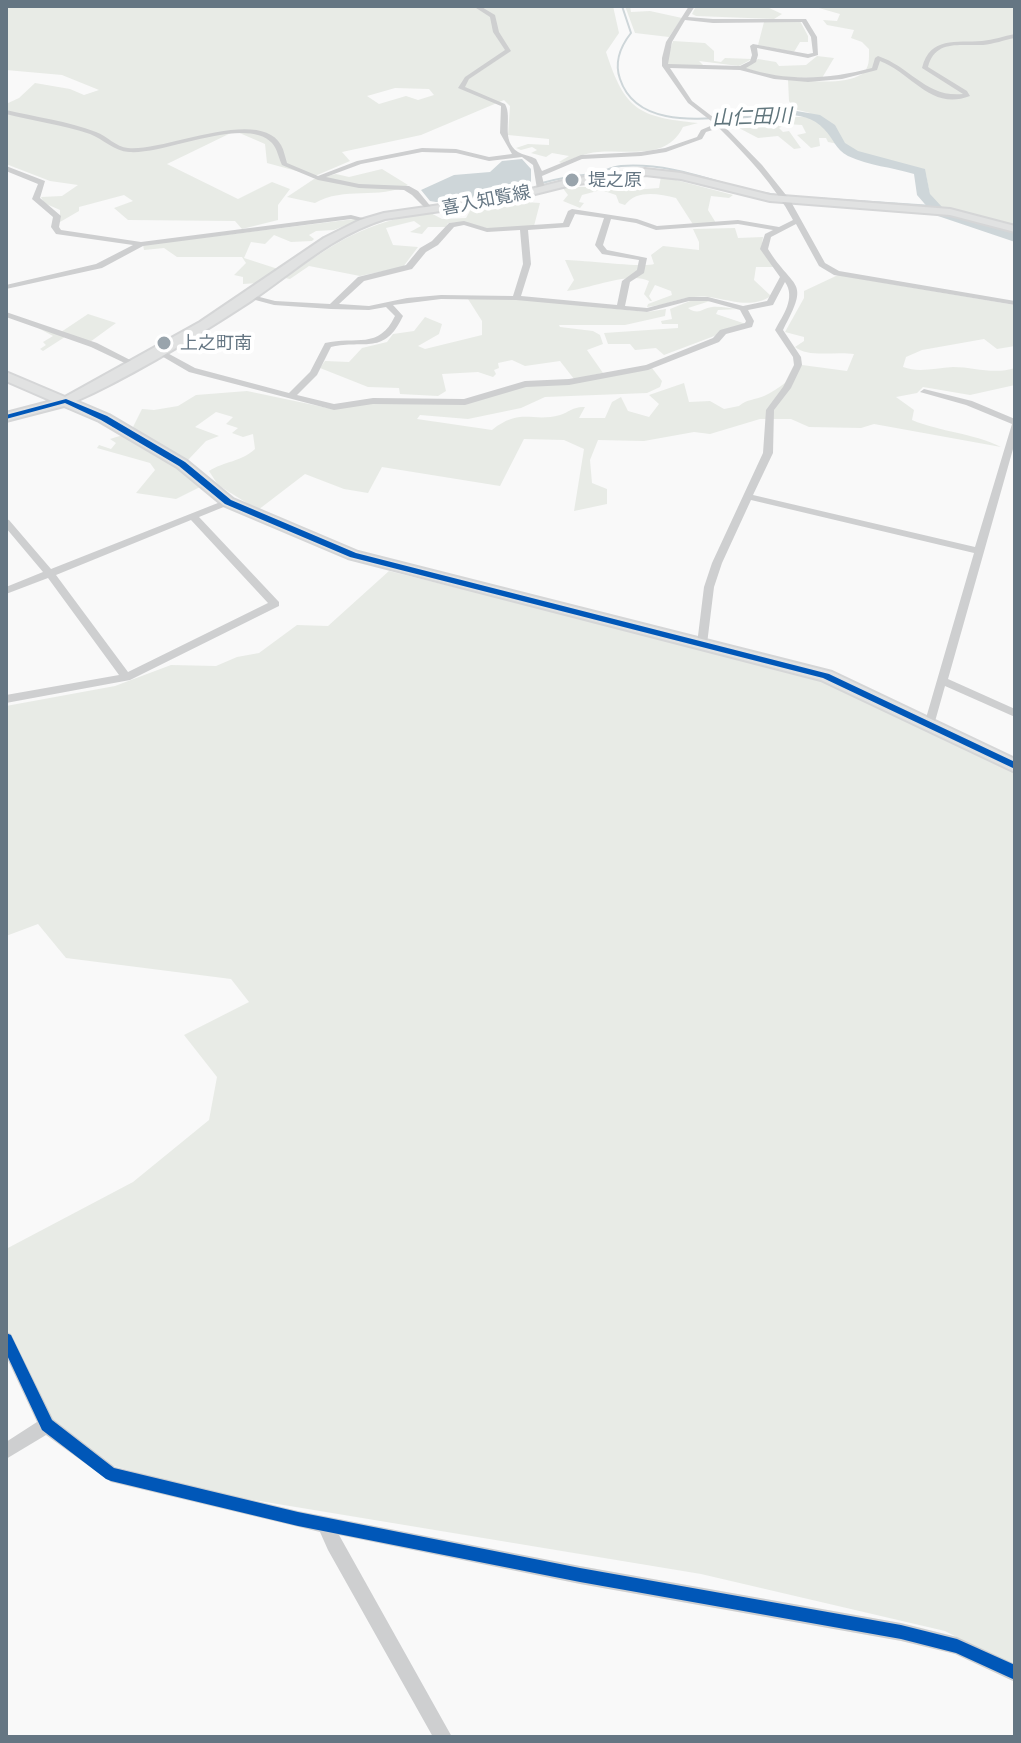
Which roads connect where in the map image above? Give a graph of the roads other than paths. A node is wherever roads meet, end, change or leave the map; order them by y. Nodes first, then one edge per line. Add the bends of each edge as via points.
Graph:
1 (476, 6) edge
2 (692, 6) edge
3 (684, 18) junction
4 (1015, 36) edge
5 (665, 66) junction
6 (741, 68) junction
7 (6, 112) edge
8 (714, 121) junction
9 (524, 155) junction
10 (6, 168) edge
11 (540, 174) junction
12 (318, 178) junction
13 (541, 189) junction
14 (786, 200) junction
15 (429, 210) junction
16 (608, 217) junction
17 (366, 220) junction
18 (798, 220) junction
19 (524, 229) junction
20 (779, 229) junction
21 (1015, 229) edge
22 (141, 244) junction
23 (784, 277) junction
24 (6, 287) edge
25 (251, 296) junction
26 (516, 298) junction
27 (1015, 303) edge
28 (389, 306) junction
29 (331, 307) junction
30 (620, 308) junction
31 (743, 308) junction
32 (6, 314) edge
33 (157, 351) junction
34 (134, 364) junction
35 (6, 376) edge
36 (924, 392) dead end
37 (291, 396) junction
38 (66, 401) junction
39 (6, 417) edge
40 (1015, 424) edge
41 (748, 497) junction
42 (228, 502) junction
43 (193, 516) junction
44 (6, 522) edge
45 (979, 551) junction
46 (50, 574) junction
47 (6, 591) edge
48 (702, 644) junction
49 (126, 677) junction
50 (943, 681) junction
51 (6, 699) edge
52 (1015, 713) edge
53 (929, 725) junction
54 (1015, 766) edge
55 (6, 1339) edge
56 (47, 1425) junction
57 (6, 1451) edge
58 (325, 1523) junction
59 (1015, 1673) edge
60 (443, 1737) edge

1 - 9 street via 493,16 508,51 467,78 461,88 503,105 503,133 515,153
2 - 3 street
3 - 5 street
3 - 6 street via 804,20 814,37 816,54 753,46 753,62
4 - 6 street via 987,43 962,41 932,51 925,68 965,92 967,96 956,99 926,93 894,63 878,58 875,69 830,79 771,78
5 - 6 street
5 - 8 street via 690,102
7 - 12 street via 92,133 132,151 243,129 279,146 284,164 294,171
8 - 11 street via 700,138 666,150 581,157
8 - 14 street
9 - 11 street via 537,164
9 - 12 street via 489,159 422,150 359,162
10 - 22 street via 42,183 36,199 57,216 59,232
11 - 13 street
12 - 15 street via 406,188
13 - 14 main road, 喜入知覧線 via 657,172
13 - 15 main road, 喜入知覧線
14 - 18 street
14 - 21 main road, 喜入知覧線 via 935,210
15 - 17 main road, 喜入知覧線
16 - 19 street via 572,211 566,225
16 - 20 street via 672,229 738,222
16 - 30 street via 599,245 605,252 643,258 641,271 626,281
17 - 22 street via 351,217
17 - 25 main road, 喜入知覧線 via 332,236
18 - 20 street
18 - 27 street via 822,264 837,273
19 - 26 street via 527,264
19 - 29 street via 452,225 409,267 361,279
20 - 23 street via 768,236 764,249
22 - 24 street via 99,266
23 - 31 street via 770,303
23 - 41 street via 796,290 796,300 779,330 798,365 770,410 768,453
25 - 29 street
25 - 33 main road, 喜入知覧線
26 - 28 street via 427,298
26 - 30 street
28 - 29 street
28 - 37 street via 399,316 388,334 370,343 328,345 314,373
30 - 31 street via 659,309 699,299
31 - 37 street via 749,325 648,367 569,382 525,384 465,402 373,401 334,407
32 - 34 street
33 - 34 main road, 喜入知覧線
33 - 37 street via 192,370
34 - 38 main road, 喜入知覧線
35 - 38 main road
36 - 40 street via 969,403
38 - 39 main road, 喜入知覧線
38 - 42 main road via 182,464
40 - 45 street
41 - 45 street
41 - 48 street via 709,587
42 - 43 street
42 - 48 main road via 353,555
43 - 46 street
43 - 49 street via 275,604
44 - 46 street
45 - 50 street
46 - 47 street
46 - 49 street
48 - 53 main road via 836,680
49 - 51 street
50 - 52 street
50 - 53 street
53 - 54 main road
55 - 56 street
56 - 57 street
56 - 58 street via 111,1474
58 - 59 street via 901,1632 957,1646
58 - 60 street

